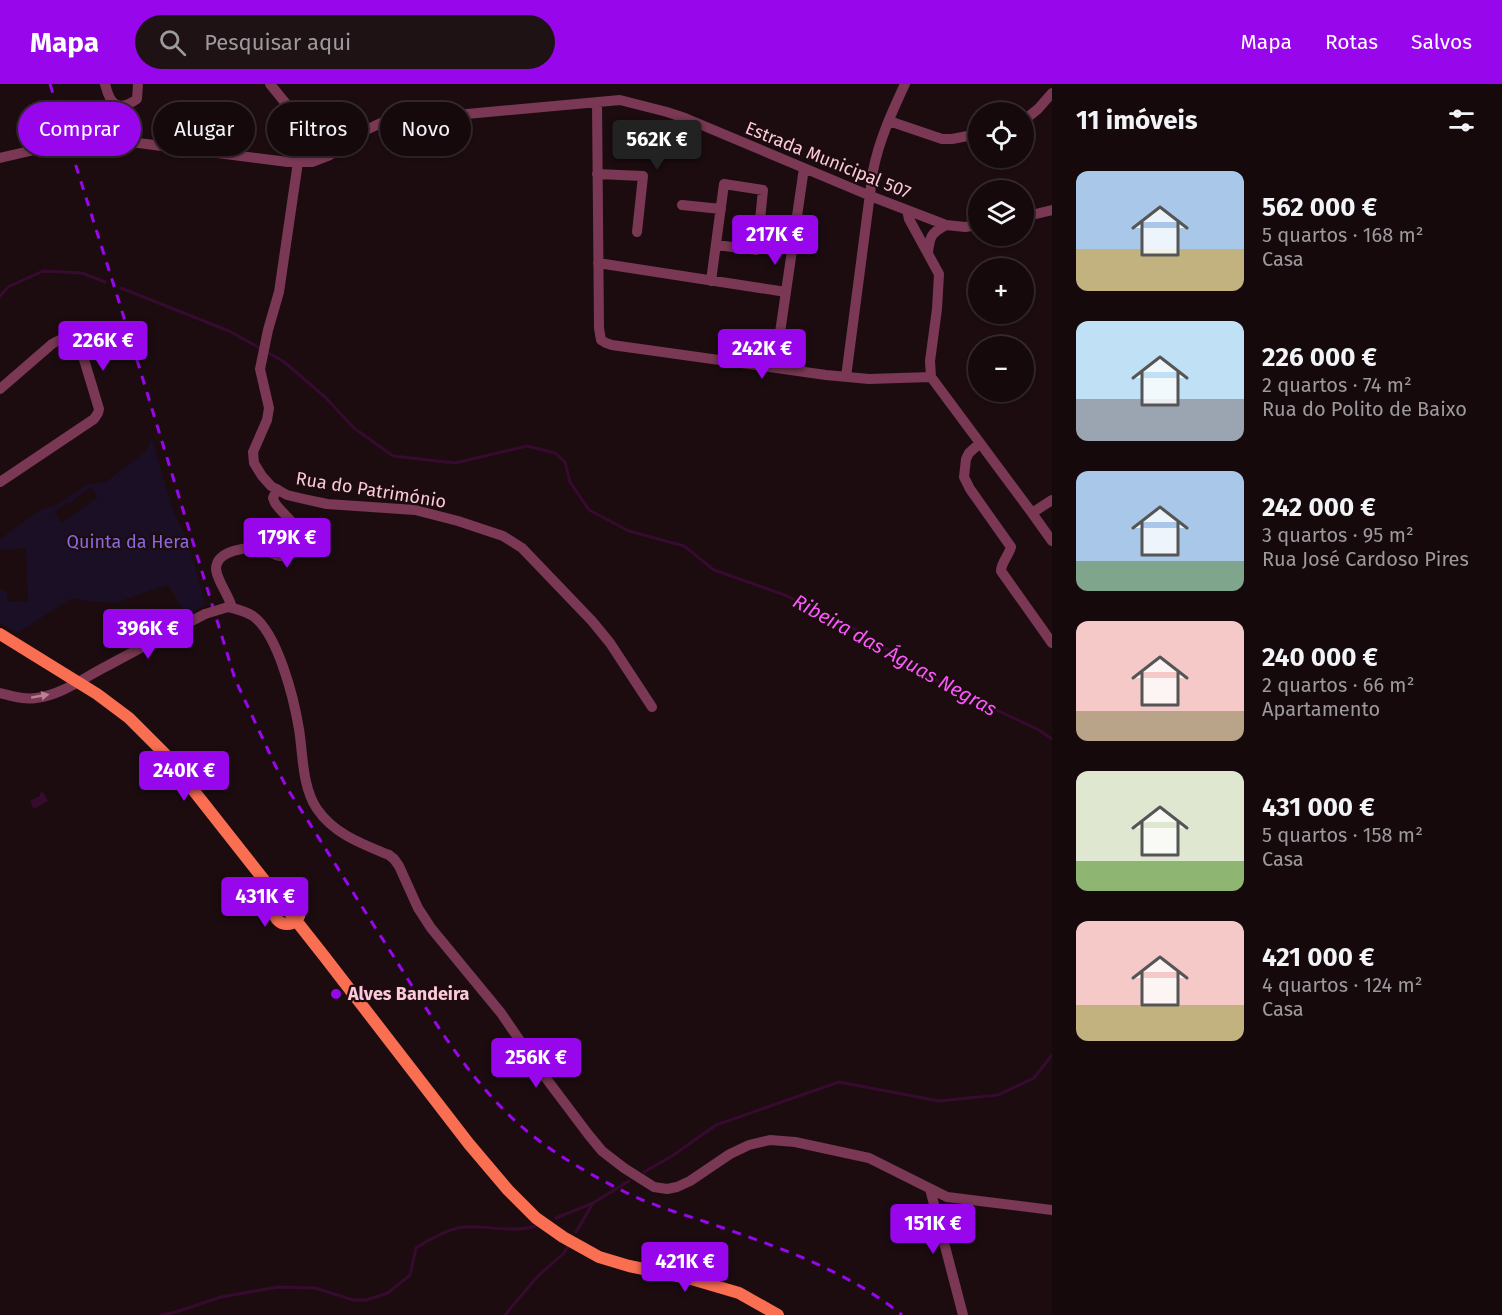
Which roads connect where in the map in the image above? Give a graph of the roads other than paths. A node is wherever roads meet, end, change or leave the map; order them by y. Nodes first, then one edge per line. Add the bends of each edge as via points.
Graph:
1 (105, 84) edge
2 (138, 84) edge
3 (270, 84) edge
4 (904, 84) edge
5 (1052, 93) edge
6 (112, 102) edge
7 (131, 102) edge
8 (597, 102) junction
9 (1034, 112) edge
10 (889, 121) junction
11 (968, 137) edge
12 (141, 144) edge
13 (18, 154) edge
14 (0, 158) edge
15 (298, 162) junction
16 (804, 168) junction
17 (597, 174) junction
18 (870, 196) junction
19 (682, 206) dead end
20 (721, 209) junction
21 (907, 210) junction
22 (1052, 210) edge
23 (1034, 214) edge
24 (946, 225) junction
25 (968, 227) edge
26 (637, 232) dead end
27 (716, 245) junction
28 (928, 252) junction
29 (598, 264) junction
30 (711, 281) junction
31 (786, 292) junction
32 (775, 368) junction
33 (846, 377) junction
34 (931, 377) junction
35 (0, 389) edge
36 (980, 443) junction
37 (0, 482) edge
38 (277, 489) junction
39 (1052, 500) edge
40 (1032, 513) junction
41 (1052, 541) edge
42 (230, 608) junction
43 (0, 634) edge
44 (1052, 643) edge
45 (77, 682) junction
46 (0, 693) edge
47 (652, 707) dead end
48 (280, 901) junction
49 (296, 921) junction
50 (930, 1188) junction
51 (1052, 1210) edge
52 (778, 1315) edge
53 (963, 1315) edge

1 - 6 street
2 - 7 street via 137,99
3 - 15 street, Rua do Património via 299,123 294,147
4 - 10 street
5 - 9 street
8 - 15 street, Estrada Municipal 507 via 382,122 330,155
8 - 16 street, Estrada Municipal 507 via 620,100 668,112
8 - 17 street
10 - 11 street via 942,139
10 - 18 street via 876,154
12 - 15 street, Estrada Municipal 507
13 - 14 street, Estrada Municipal 507
15 - 38 street, Rua do Património via 279,292 260,369 269,408 254,452 258,470
16 - 18 street, Estrada Municipal 507
16 - 31 street
17 - 26 street via 643,176
17 - 29 street
18 - 21 street, Estrada Municipal 507
18 - 33 street
19 - 20 street
20 - 27 street
20 - 27 street via 724,184 763,190 757,250
21 - 24 street, Estrada Municipal 507
21 - 28 street
22 - 23 street
24 - 25 street, Estrada Municipal 507
24 - 28 street via 931,236
27 - 30 street
28 - 34 street via 939,274
29 - 30 street
29 - 32 street via 599,328 606,344
30 - 31 street
31 - 32 street
32 - 33 street
33 - 34 street
34 - 36 street
35 - 37 street via 52,344 69,337 79,343 99,409 94,419
36 - 40 street
36 - 44 street via 966,459 964,477 1011,547 1001,572
38 - 42 street via 275,503 300,532 300,545 280,556 264,549 238,549 218,561 218,577 230,599
38 - 47 street, Rua do Património via 327,504 415,510 503,536 522,548 592,621
39 - 40 street
40 - 41 street
42 - 45 street, bridge via 205,614
42 - 50 street via 255,618 277,651 289,686 303,767 316,808 343,834 394,859 431,928 501,1013 602,1151 642,1180 667,1189 690,1181 750,1145 770,1140 795,1142 869,1158
43 - 45 main road
46 -> 45 street via 37,698
45 - 48 main road via 129,718 165,753
48 - 49 main road via 289,898 297,902 300,914
48 - 49 main road via 275,907 277,918 287,924
49 - 52 main road via 469,1144 536,1218 599,1257 739,1293
50 - 51 street via 947,1197
50 - 53 street

